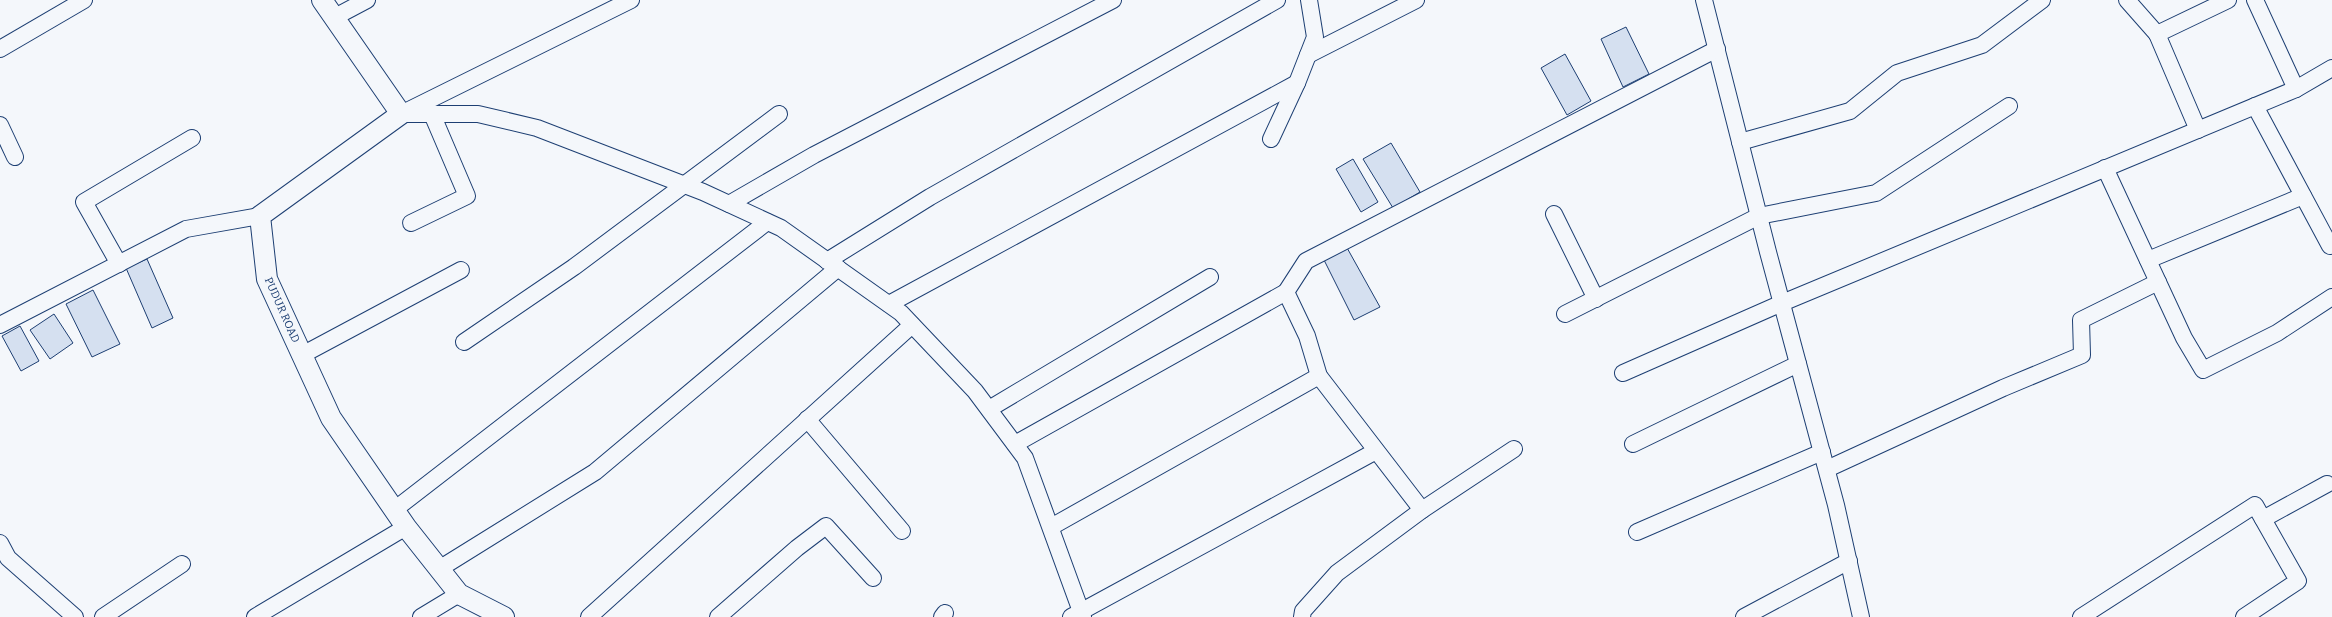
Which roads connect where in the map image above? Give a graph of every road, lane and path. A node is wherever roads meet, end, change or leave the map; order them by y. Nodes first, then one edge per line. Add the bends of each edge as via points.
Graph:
1 (84, 0) edge
2 (322, 0) edge
3 (368, 0) edge
4 (631, 0) edge
5 (1113, 0) edge
6 (1277, 0) edge
7 (1309, 0) edge
8 (1416, 0) edge
9 (1704, 0) edge
10 (2042, 0) edge
11 (2127, 0) edge
12 (2228, 0) edge
13 (2255, 0) edge
14 (333, 18) junction
15 (2157, 34) junction
16 (0, 49) edge
17 (1716, 49) junction
18 (1308, 55) junction
19 (2332, 68) edge
20 (1297, 83) junction
21 (2296, 89) junction
22 (2008, 106) dead end
23 (2255, 106) junction
24 (401, 114) junction
25 (432, 114) junction
26 (779, 114) dead end
27 (0, 125) edge
28 (2198, 130) junction
29 (192, 138) dead end
30 (1271, 139) dead end
31 (1740, 142) junction
32 (15, 157) dead end
33 (2105, 168) junction
34 (686, 185) junction
35 (2303, 196) junction
36 (729, 204) junction
37 (1554, 214) dead end
38 (260, 216) junction
39 (1759, 216) junction
40 (767, 222) junction
41 (411, 223) dead end
42 (2330, 246) dead end
43 (2148, 260) junction
44 (119, 264) junction
45 (832, 265) junction
46 (461, 270) dead end
47 (1210, 277) dead end
48 (2158, 282) junction
49 (1286, 292) junction
50 (2332, 297) edge
51 (1596, 299) junction
52 (1782, 303) junction
53 (889, 304) junction
54 (1565, 314) dead end
55 (912, 324) junction
56 (0, 325) edge
57 (464, 342) dead end
58 (302, 355) junction
59 (1798, 364) junction
60 (1622, 373) dead end
61 (1320, 376) junction
62 (989, 409) junction
63 (807, 419) junction
64 (1015, 444) junction
65 (1633, 444) dead end
66 (1514, 449) dead end
67 (1376, 451) junction
68 (1822, 452) junction
69 (1826, 470) junction
70 (2327, 484) dead end
71 (394, 510) junction
72 (1422, 510) junction
73 (2263, 519) junction
74 (406, 527) junction
75 (1051, 527) junction
76 (902, 531) dead end
77 (1637, 532) dead end
78 (0, 543) edge
79 (1849, 561) junction
80 (182, 564) dead end
81 (439, 569) junction
82 (873, 578) dead end
83 (459, 594) junction
84 (1078, 615) edge
85 (75, 617) edge
86 (103, 617) edge
87 (255, 617) edge
88 (421, 617) edge
89 (504, 617) edge
90 (589, 617) edge
91 (718, 617) edge
92 (1302, 617) edge
93 (1744, 617) edge
94 (1862, 617) edge
95 (2081, 617) edge
96 (2244, 617) edge

1 - 16 street
2 - 14 street
3 - 14 street
4 - 24 street
5 - 36 street via 814,155
6 - 45 street via 930,197
7 - 18 street via 1315,37
8 - 18 street
9 - 17 street
10 - 31 street via 1982,45 1897,73 1850,111
11 - 15 street
12 - 15 street
13 - 21 street
14 - 24 street
15 - 28 street
17 - 31 street
17 - 49 street via 1306,261
18 - 20 street
19 - 21 street
20 - 30 street
20 - 53 street
21 - 23 street
22 - 39 street via 1876,193
23 - 28 street
23 - 35 street
24 - 25 street
24 - 38 street
25 - 34 street via 478,114 537,128
25 - 41 street via 467,196
26 - 34 street
27 - 32 street
28 - 33 street
29 - 44 street via 84,202
31 - 39 street
33 - 43 street
33 - 52 street
34 - 36 street
34 - 57 street via 574,268
35 - 42 street
35 - 43 street
36 - 40 street
37 - 51 street
38 - 44 street via 186,229
38 - 58 street, PUDUR ROAD via 267,279
39 - 51 street
39 - 52 street
40 - 45 street via 781,228
40 - 71 street
43 - 48 street
44 - 56 street
45 - 53 street
45 - 81 street via 595,472
46 - 58 street
47 - 62 street
48 - 50 street via 2184,338 2203,370 2277,333
48 - 69 street via 2081,320 2082,355 2003,388
49 - 61 street via 1306,336
49 - 64 street
51 - 54 street
52 - 59 street
52 - 60 street
53 - 55 street
55 - 62 street
55 - 63 street
58 - 71 street, PUDUR ROAD via 331,418
59 - 65 street
59 - 68 street
61 - 67 street
61 - 75 street
62 - 64 street
63 - 76 street
63 - 90 street
64 - 75 street via 1025,458
66 - 72 street
67 - 72 street
67 - 84 street
68 - 69 street
68 - 77 street
69 - 79 street
70 - 73 street
71 - 74 street, PUDUR ROAD
72 - 92 street via 1337,573 1303,611
73 - 95 street via 2255,505
73 - 96 street via 2298,581
74 - 81 street, PUDUR ROAD
74 - 87 street
75 - 84 street
78 - 85 street via 8,558
79 - 93 street
79 - 94 street
80 - 86 street
81 - 83 street, PUDUR ROAD
82 - 91 street via 826,526
83 - 88 street
83 - 89 street, PUDUR ROAD

